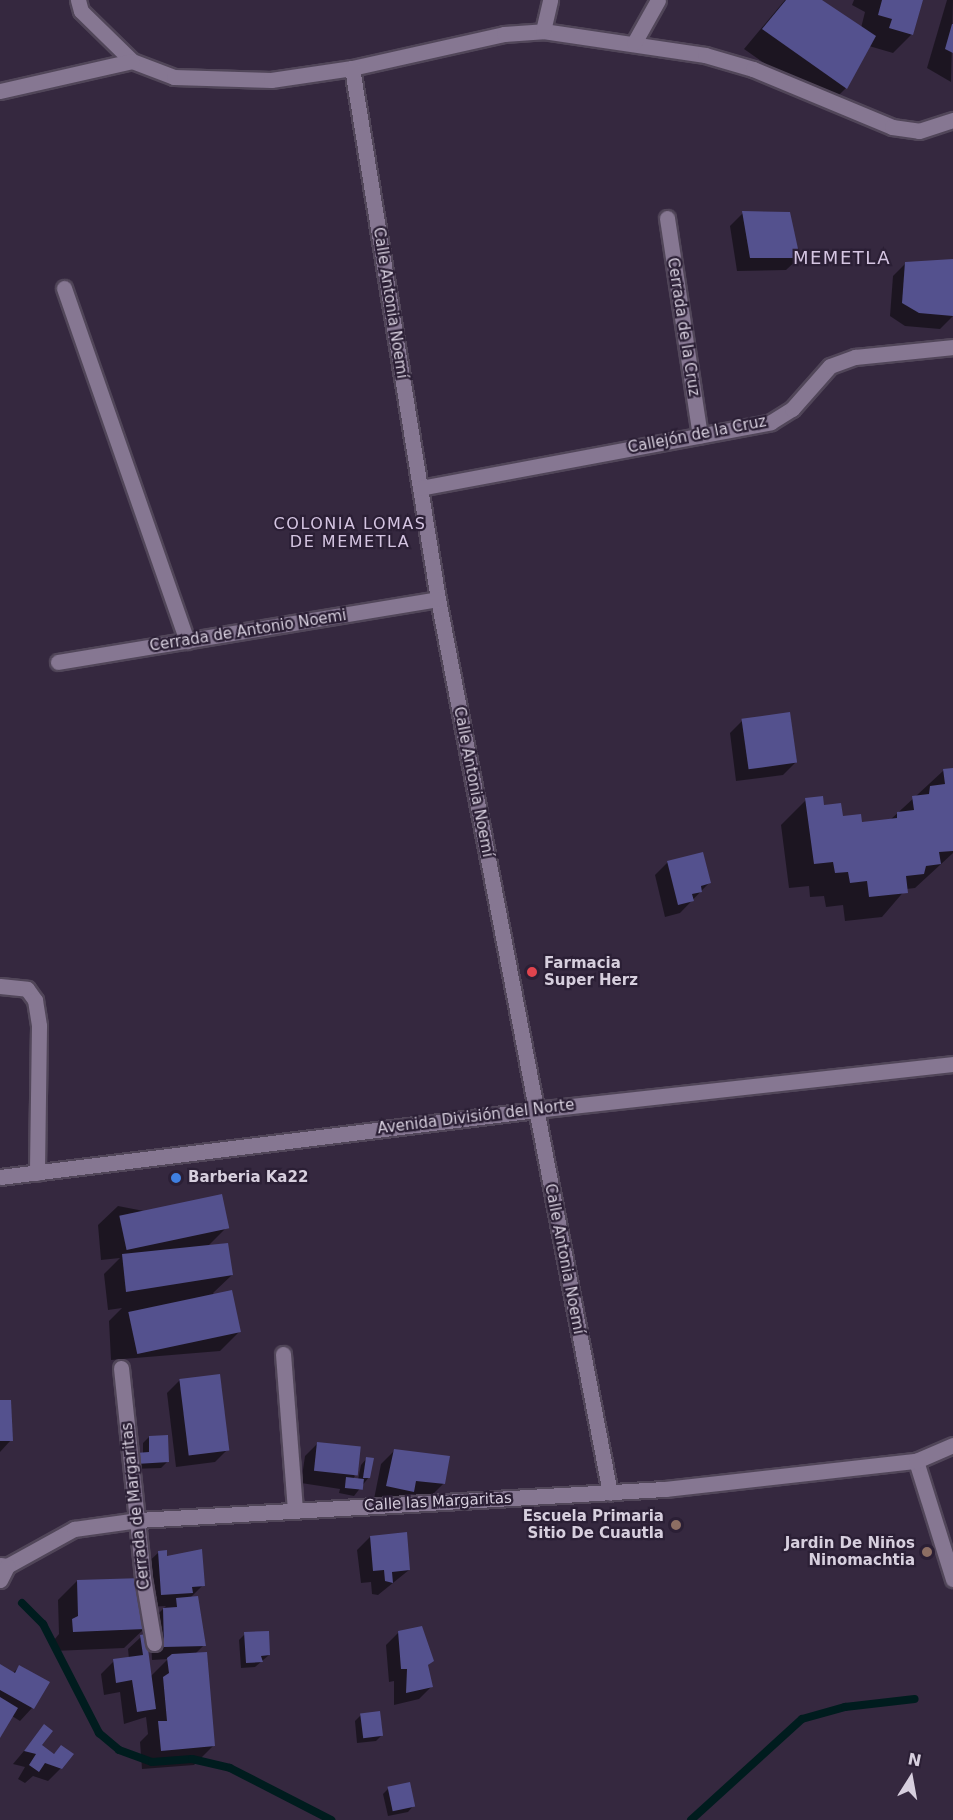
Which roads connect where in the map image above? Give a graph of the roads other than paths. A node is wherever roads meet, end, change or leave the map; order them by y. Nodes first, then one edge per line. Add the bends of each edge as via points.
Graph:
1 (78, 0) edge
2 (550, 0) edge
3 (658, 0) edge
4 (543, 31) junction
5 (634, 43) junction
6 (132, 62) junction
7 (352, 68) junction
8 (0, 91) edge
9 (953, 120) edge
10 (667, 218) dead end
11 (64, 288) dead end
12 (953, 347) edge
13 (700, 436) junction
14 (420, 488) junction
15 (438, 599) junction
16 (187, 641) junction
17 (58, 662) dead end
18 (0, 986) edge
19 (953, 1064) edge
20 (536, 1110) junction
21 (37, 1173) junction
22 (0, 1177) edge
23 (283, 1354) dead end
24 (121, 1368) dead end
25 (953, 1445) edge
26 (916, 1461) junction
27 (610, 1493) junction
28 (295, 1510) junction
29 (138, 1520) junction
30 (2, 1570) edge
31 (953, 1579) edge
32 (154, 1643) dead end

1 - 6 street via 81,10
2 - 4 street
3 - 5 street
4 - 5 street
4 - 7 street via 504,34
5 - 9 street via 705,55 753,69 892,127 919,131
6 - 7 street via 174,77 210,81 271,80
6 - 8 street
7 - 14 street, Calle Antonia Noemí
10 - 13 street, Cerrada de la Cruz
11 - 16 street
12 - 13 street, Callejón de la Cruz via 855,357 831,366 792,409 771,422
13 - 14 street, Callejón de la Cruz
14 - 15 street, Calle Antonia Noemí
15 - 16 street, Cerrada de Antonio Noemi
15 - 20 street, Calle Antonia Noemí
16 - 17 street, Cerrada de Antonio Noemi
18 - 21 street via 27,989 35,1000 39,1026
19 - 20 street, Avenida División del Norte
20 - 21 street, Avenida División del Norte
20 - 27 street, Calle Antonia Noemí
21 - 22 street, Avenida División del Norte
23 - 28 street
24 - 29 street, Cerrada de Margaritas
25 - 26 street, Calle las Margaritas
26 - 27 street, Calle las Margaritas
26 - 31 street
27 - 28 street, Calle las Margaritas
28 - 29 street, Calle las Margaritas
29 - 30 street, Calle las Margaritas via 74,1529
29 - 32 street, Cerrada de Margaritas

